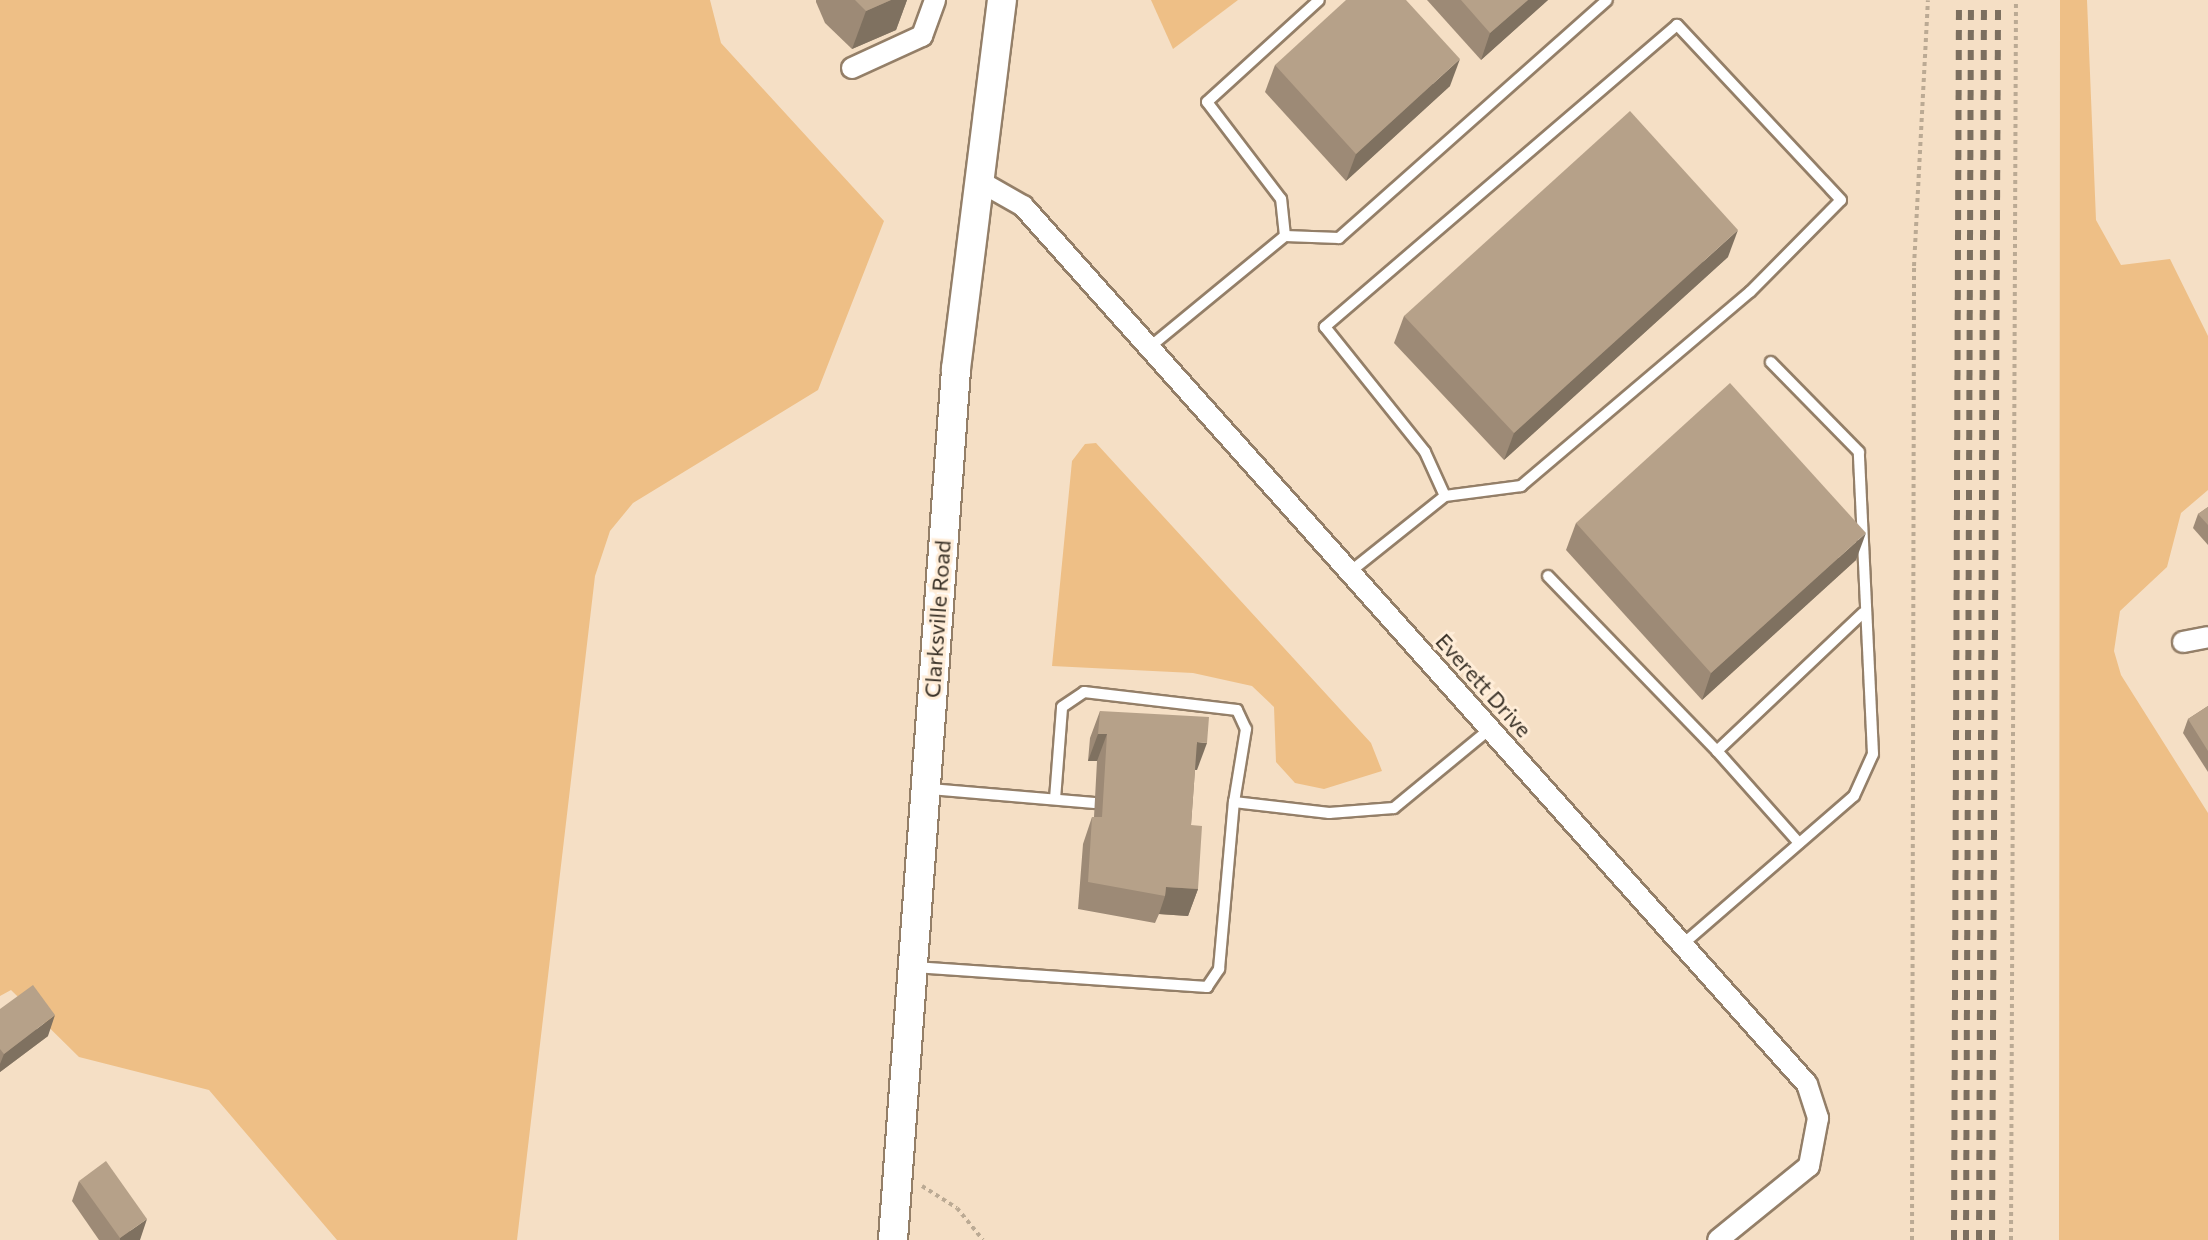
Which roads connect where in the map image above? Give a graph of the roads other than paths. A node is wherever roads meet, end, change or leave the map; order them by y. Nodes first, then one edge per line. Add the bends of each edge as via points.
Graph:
1 (935, 0) edge
2 (1002, 0) edge
3 (1319, 0) edge
4 (1607, 0) edge
5 (852, 68) dead end
6 (979, 181) junction
7 (1285, 236) junction
8 (1151, 346) junction
9 (1771, 362) dead end
10 (1445, 496) junction
11 (1351, 571) junction
12 (1548, 576) dead end
13 (1863, 613) junction
14 (2208, 637) edge
15 (2183, 642) dead end
16 (1491, 728) junction
17 (1717, 751) junction
18 (924, 788) junction
19 (1055, 799) junction
20 (1234, 802) junction
21 (1095, 803) dead end
22 (1799, 843) junction
23 (1683, 944) junction
24 (912, 967) junction
25 (1731, 1236) edge
26 (893, 1240) edge

1 - 5 street via 922,36
2 - 6 street, Clarksville Road
3 - 7 lane via 1207,102 1281,199
4 - 7 lane via 1339,238
6 - 8 street, Everett Drive via 1023,206
6 - 18 street, Clarksville Road via 956,369
7 - 8 lane
8 - 11 street, Everett Drive
9 - 13 lane via 1859,452
10 - 10 lane via 1521,486 1750,292 1841,200 1677,25 1325,327 1425,452
10 - 11 lane
11 - 16 street, Everett Drive
12 - 17 lane
13 - 17 lane
13 - 22 lane via 1873,754 1854,796
14 - 15 street
16 - 20 lane via 1394,808 1329,813
16 - 23 street, Everett Drive
17 - 22 lane
18 - 19 lane
18 - 24 street, Clarksville Road
19 - 20 lane via 1062,707 1084,692 1237,710 1246,729
19 - 21 lane
20 - 24 lane via 1219,969 1207,987
22 - 23 lane
23 - 25 street, Everett Drive via 1800,1077 1817,1106 1809,1166
24 - 26 street, Clarksville Road

